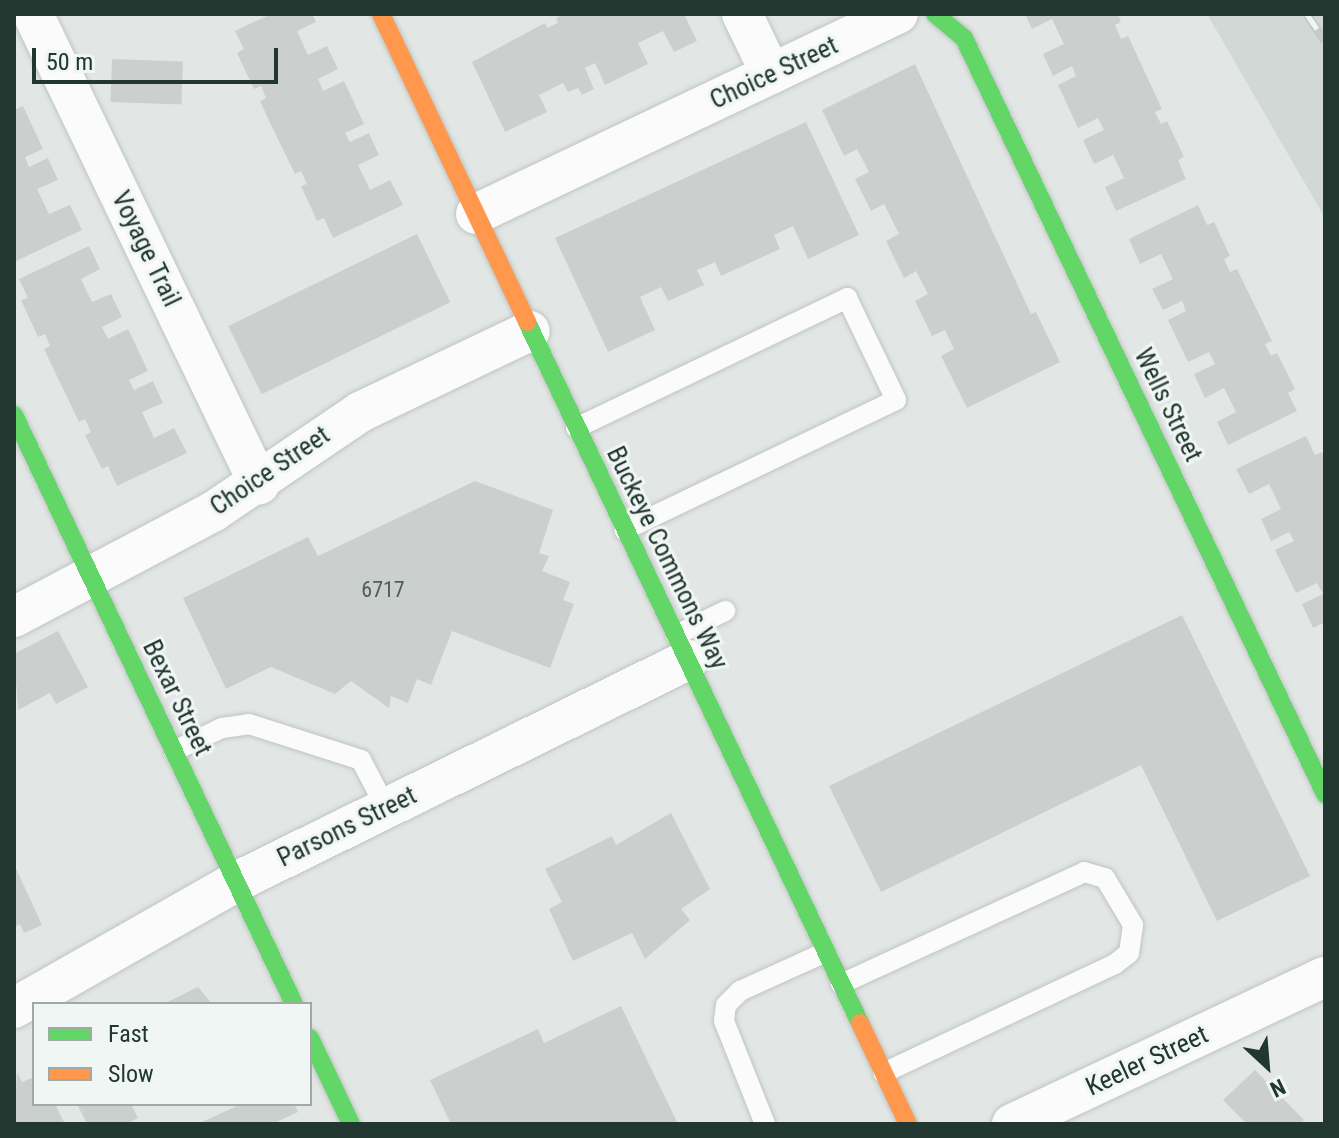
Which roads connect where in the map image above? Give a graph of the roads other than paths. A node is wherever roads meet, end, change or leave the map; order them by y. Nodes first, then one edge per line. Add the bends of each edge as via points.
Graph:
1 (33, 14) edge
2 (381, 14) edge
3 (742, 14) edge
4 (898, 14) edge
5 (935, 14) edge
6 (771, 74) junction
7 (476, 214) junction
8 (530, 331) junction
9 (14, 415) edge
10 (576, 428) junction
11 (259, 484) junction
12 (625, 530) junction
13 (90, 576) junction
14 (725, 611) dead end
15 (14, 617) edge
16 (682, 647) junction
17 (174, 751) junction
18 (1325, 794) edge
19 (386, 808) junction
20 (236, 882) junction
21 (826, 952) junction
22 (1325, 977) edge
23 (841, 984) junction
24 (293, 1002) edge
25 (14, 1008) edge
26 (312, 1042) edge
27 (883, 1073) junction
28 (351, 1124) edge
29 (765, 1124) edge
30 (908, 1124) edge
31 (1012, 1124) edge

1 - 11 street, Voyage Trail
2 - 7 street, Buckeye Commons Way
3 - 6 street
4 - 6 street, Choice Street
5 - 18 street, Wells Street via 964,38
6 - 7 street, Choice Street
7 - 8 street, Buckeye Commons Way
8 - 10 street, Buckeye Commons Way
8 - 11 street, Choice Street via 334,426
9 - 13 street, Bexar Street
10 - 12 street, Buckeye Commons Way
10 - 12 lane via 847,298 896,400
11 - 13 street, Choice Street
12 - 16 street, Buckeye Commons Way
13 - 15 street, Choice Street
13 - 17 street, Bexar Street
14 - 16 lane
16 - 19 street, Parsons Street
16 - 21 street, Buckeye Commons Way
17 - 19 lane via 222,728 249,724 361,760
17 - 20 street, Bexar Street
19 - 20 street, Parsons Street
20 - 24 street, Bexar Street
20 - 25 street, Parsons Street
21 - 23 street, Buckeye Commons Way
21 - 29 lane via 740,991 726,1005 724,1021
22 - 31 street, Keeler Street
23 - 27 street, Buckeye Commons Way
23 - 27 lane via 1084,872 1105,878 1133,925 1129,953 1115,964
26 - 28 street
27 - 30 street, Buckeye Commons Way

